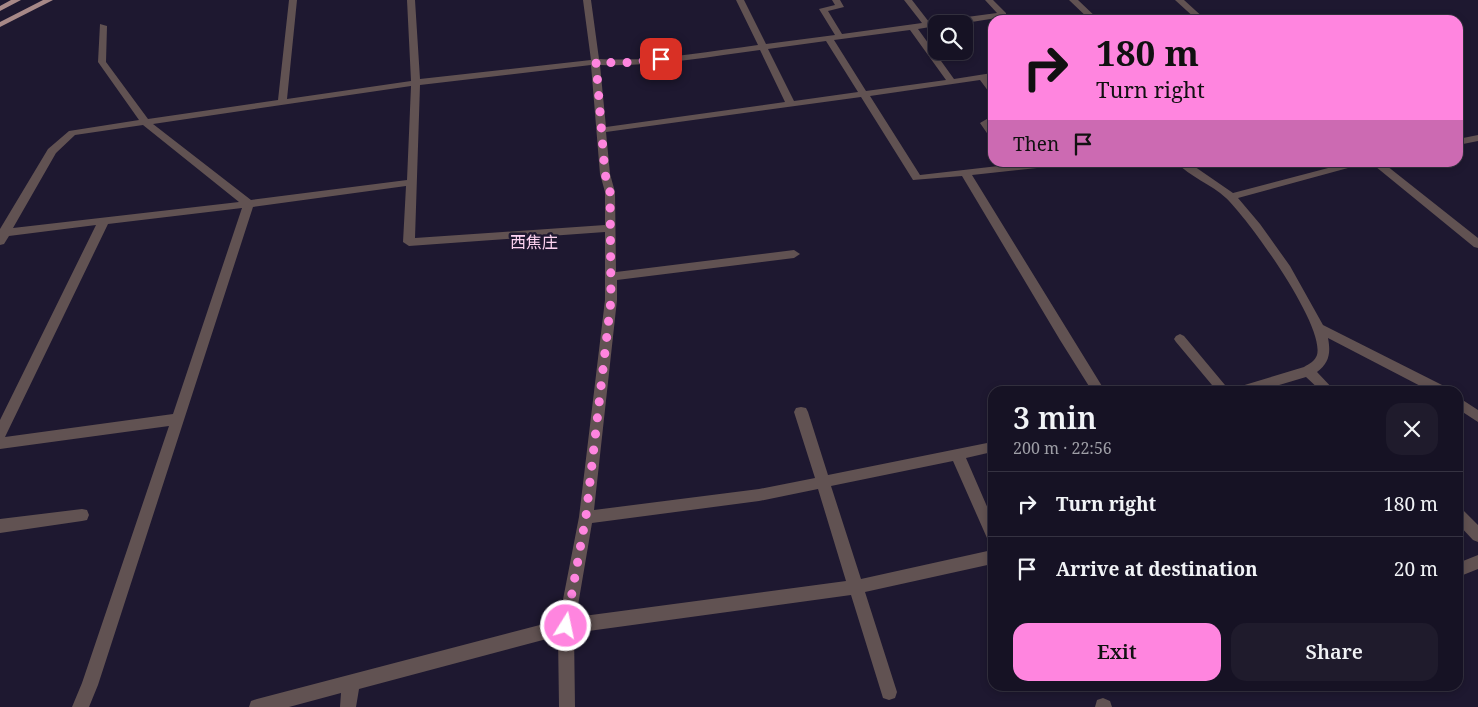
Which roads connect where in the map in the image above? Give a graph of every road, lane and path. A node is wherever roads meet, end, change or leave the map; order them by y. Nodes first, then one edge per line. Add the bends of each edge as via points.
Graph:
1 (17, 0) edge
2 (49, 0) edge
3 (293, 0) edge
4 (411, 0) edge
5 (587, 0) edge
6 (740, 0) edge
7 (836, 0) edge
8 (908, 0) edge
9 (989, 0) edge
10 (1074, 0) edge
11 (1178, 0) edge
12 (0, 9) edge
13 (1003, 15) edge
14 (1090, 15) edge
15 (1196, 15) edge
16 (988, 17) edge
17 (928, 18) edge
18 (973, 19) edge
19 (0, 25) edge
20 (928, 25) edge
21 (103, 26) dead end
22 (912, 27) junction
23 (840, 37) junction
24 (829, 39) junction
25 (763, 47) junction
26 (596, 62) junction
27 (988, 76) edge
28 (982, 77) junction
29 (952, 82) junction
30 (416, 83) junction
31 (988, 85) edge
32 (864, 94) junction
33 (282, 104) junction
34 (791, 104) junction
35 (146, 123) junction
36 (602, 130) junction
37 (1478, 138) edge
38 (1463, 141) edge
39 (1001, 167) edge
40 (1188, 167) edge
41 (1346, 167) edge
42 (1381, 167) edge
43 (965, 172) junction
44 (413, 182) junction
45 (1230, 197) junction
46 (249, 204) junction
47 (104, 221) junction
48 (610, 228) junction
49 (2, 235) edge
50 (1478, 244) edge
51 (794, 254) dead end
52 (611, 277) junction
53 (1318, 328) junction
54 (1180, 338) dead end
55 (1308, 371) junction
56 (1096, 386) edge
57 (1220, 386) edge
58 (1259, 386) edge
59 (1324, 386) edge
60 (1431, 386) edge
61 (1463, 406) edge
62 (801, 412) dead end
63 (1478, 417) edge
64 (178, 419) junction
65 (0, 434) edge
66 (0, 443) edge
67 (988, 448) edge
68 (957, 454) junction
69 (823, 483) junction
70 (82, 515) dead end
71 (586, 516) junction
72 (1463, 520) edge
73 (988, 524) edge
74 (0, 526) edge
75 (1478, 535) edge
76 (988, 558) edge
77 (1478, 562) edge
78 (1463, 568) edge
79 (856, 586) junction
80 (566, 626) junction
81 (351, 682) junction
82 (889, 692) dead end
83 (80, 707) edge
84 (256, 707) edge
85 (348, 707) edge
86 (567, 707) edge

1 - 12 main road
2 - 19 main road
3 - 33 street
4 - 30 street
5 - 26 street
6 - 25 street
7 - 23 street via 840,7 824,9
8 - 17 street
9 - 13 street
10 - 14 street
11 - 15 street
16 - 18 street
20 - 22 street
21 - 35 street via 102,62
22 - 23 street
22 - 29 street
23 - 24 street
24 - 25 street
24 - 32 street
25 - 26 street via 651,60
25 - 34 street
26 - 30 street
26 - 36 street
27 - 28 street
28 - 29 street
28 - 31 street
29 - 32 street
30 - 33 street
30 - 44 street
32 - 34 street
32 - 43 street via 917,178
33 - 35 street
34 - 36 street
35 - 46 street
35 - 49 street via 72,133 52,151
36 - 48 street via 605,174 610,192
37 - 38 street
39 - 43 street
40 - 45 street
41 - 45 street
42 - 50 street
43 - 56 street
44 - 46 street
44 - 48 street via 409,242
45 - 53 street via 1274,249
46 - 47 street
46 - 64 street
47 - 49 street
47 - 65 street
48 - 52 street
51 - 52 street
52 - 71 street
53 - 55 street via 1324,348 1323,357 1318,366
53 - 60 street
54 - 57 street
55 - 58 street
55 - 59 street
61 - 63 street
62 - 69 street
64 - 66 street
64 - 83 street
67 - 68 street
68 - 69 street
68 - 73 street
69 - 71 street via 760,495
69 - 79 street
70 - 74 street
71 - 80 street
72 - 75 street
76 - 79 street
77 - 78 street
79 - 80 street
79 - 82 street
80 - 81 street
80 - 86 street
81 - 84 street
81 - 85 street

